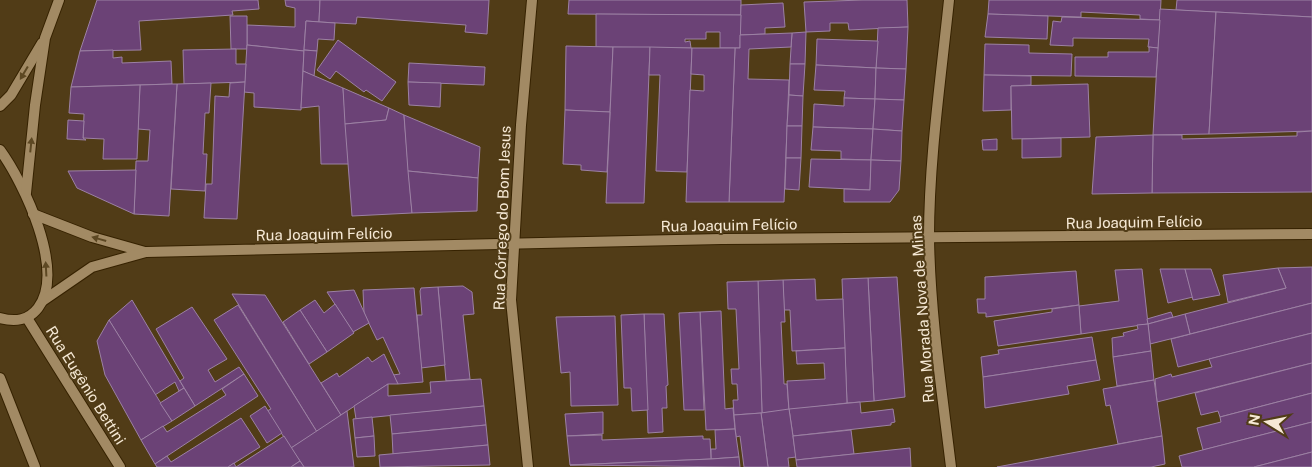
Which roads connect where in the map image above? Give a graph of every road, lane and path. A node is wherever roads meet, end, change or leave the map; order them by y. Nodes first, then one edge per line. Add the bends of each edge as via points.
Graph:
1 (59, 0) edge
2 (532, 0) edge
3 (949, 0) edge
4 (46, 38) junction
5 (0, 106) edge
6 (0, 150) edge
7 (26, 193) junction
8 (33, 214) junction
9 (1312, 234) edge
10 (929, 238) junction
11 (515, 244) junction
12 (146, 252) junction
13 (44, 300) junction
14 (0, 318) edge
15 (27, 318) junction
16 (0, 378) edge
17 (35, 467) edge
18 (120, 467) edge
19 (528, 467) edge
20 (951, 467) edge

1 - 4 street
2 - 11 street, Rua Córrego do Bom Jesus
3 - 10 street, Rua Morada Nova de Minas
4 -> 5 street via 11,95
7 -> 4 street
6 - 7 street
7 - 8 street
12 -> 8 street, Rua Joaquim Felício via 92,237
13 -> 8 street via 46,255
9 - 10 street, Rua Joaquim Felício
10 - 11 street, Rua Joaquim Felício
10 - 20 street, Rua Morada Nova de Minas
11 - 12 street, Rua Joaquim Felício
11 - 19 street, Rua Córrego do Bom Jesus via 511,300
12 - 13 street, Rua Joaquim Felício via 92,268
13 - 15 street, Rua Joaquim Felício
14 - 15 street via 12,321
15 - 18 street, Rua Eugênio Bettini
16 - 17 street

